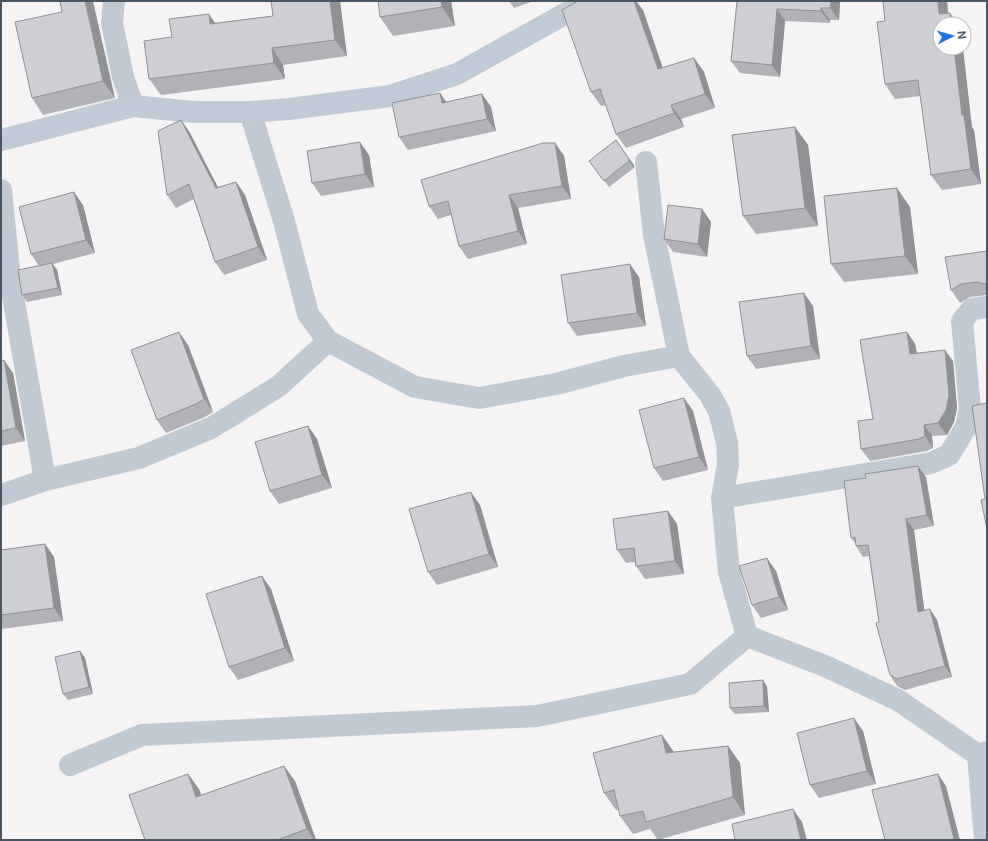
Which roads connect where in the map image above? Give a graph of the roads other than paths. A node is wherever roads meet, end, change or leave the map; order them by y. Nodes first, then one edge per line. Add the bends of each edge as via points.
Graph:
1 (114, 1) edge
2 (588, 1) edge
3 (133, 106) junction
4 (250, 112) junction
5 (1, 141) edge
6 (646, 162) dead end
7 (1, 190) edge
8 (987, 307) edge
9 (328, 341) junction
10 (679, 356) junction
11 (45, 480) junction
12 (1, 495) edge
13 (722, 498) junction
14 (746, 636) junction
15 (982, 754) edge
16 (70, 765) dead end
17 (984, 840) edge

1 - 3 street via 112,23 123,77
2 - 4 street via 457,74 390,96
3 - 4 street via 193,112
3 - 5 street
4 - 9 street via 284,221 308,314
6 - 10 street via 654,235
7 - 11 street via 10,279
8 - 13 street via 972,309 962,321 970,409 966,427 949,455 931,463
9 - 10 street via 415,387 479,398 556,384 624,366
9 - 11 street via 279,386 211,428 139,458
10 - 13 street via 710,395 719,411 727,443 728,465
11 - 12 street
13 - 14 street via 729,572
14 - 15 street via 825,666 898,700
14 - 16 street via 690,684 538,716 142,735
15 - 17 street

